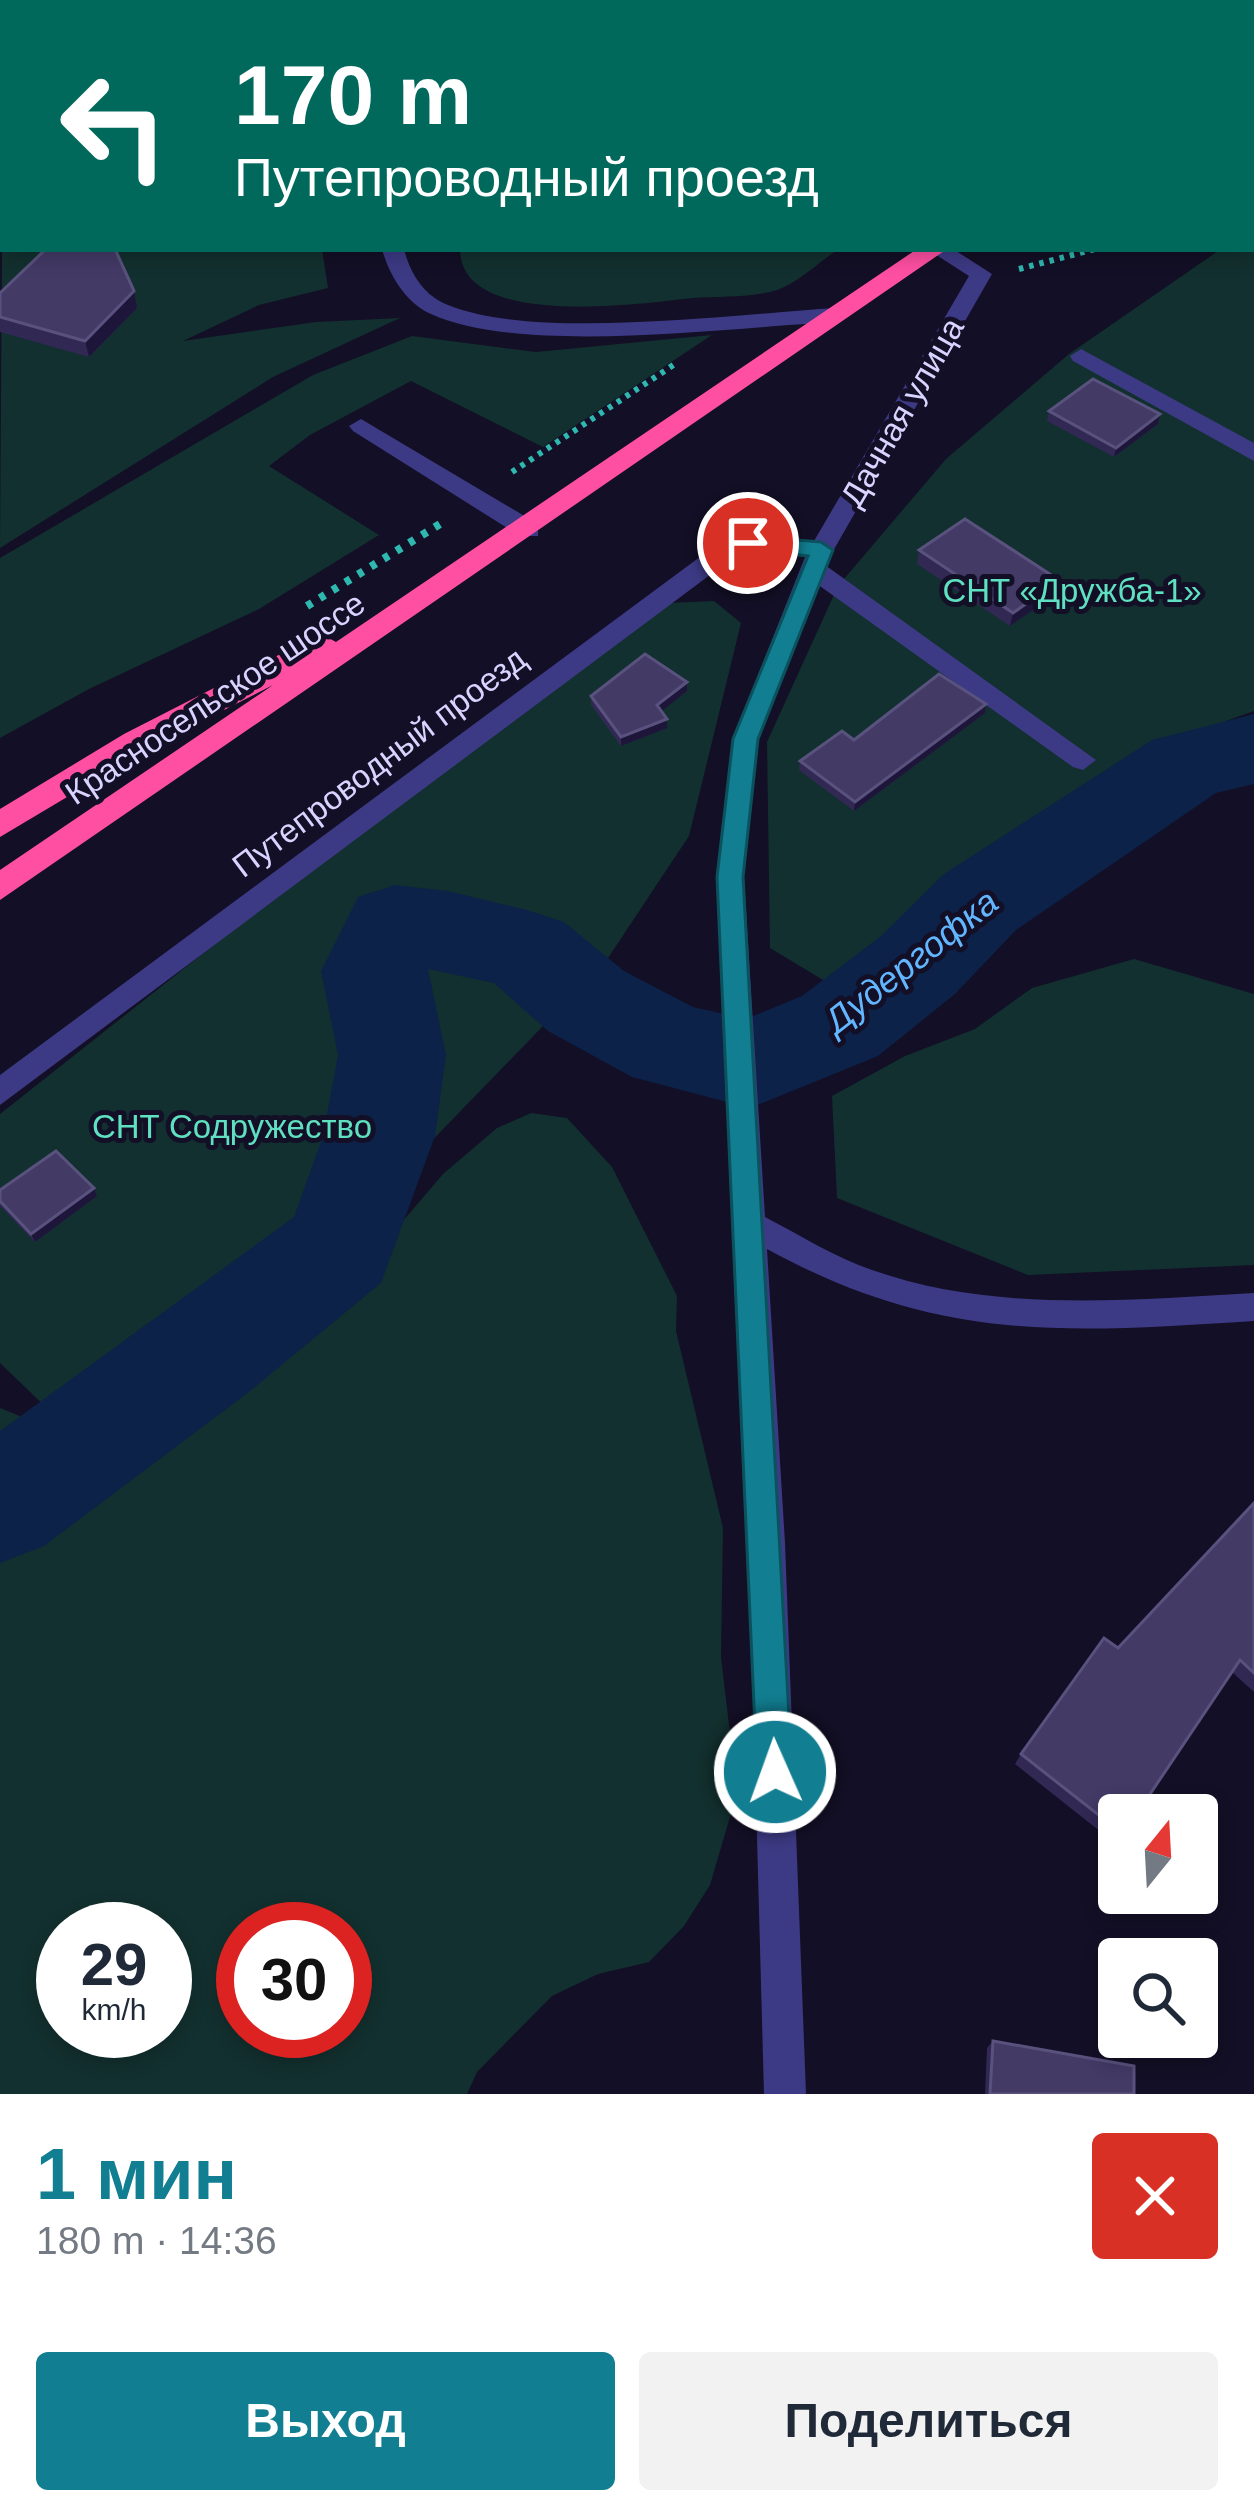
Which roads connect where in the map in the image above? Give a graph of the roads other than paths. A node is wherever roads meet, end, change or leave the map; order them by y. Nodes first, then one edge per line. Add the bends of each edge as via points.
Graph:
1 (394, 252) edge
2 (931, 252) edge
3 (941, 252) edge
4 (836, 315) junction
5 (1081, 356) dead end
6 (361, 426) dead end
7 (1254, 454) edge
8 (529, 530) junction
9 (816, 558) junction
10 (471, 570) junction
11 (1083, 760) dead end
12 (0, 825) edge
13 (0, 886) edge
14 (0, 1092) edge
15 (750, 1225) junction
16 (1254, 1306) edge
17 (785, 2094) edge

1 - 4 street via 396,271 438,310 513,326
2 - 4 highway, Красносельское шоссе
3 - 9 street, Дачная улица via 981,274
4 - 8 highway, Красносельское шоссе
5 - 7 street
6 - 8 street
8 - 10 highway, Красносельское шоссе
9 - 11 street
9 - 14 street, Путепроводный проезд via 748,543 703,566
9 - 15 street, Дачная улица via 746,739 730,877
10 - 12 highway, Красносельское шоссе via 135,742
10 - 13 highway, Красносельское шоссе
15 - 16 street via 866,1283 968,1308 1094,1316
15 - 17 street, Дачная улица

